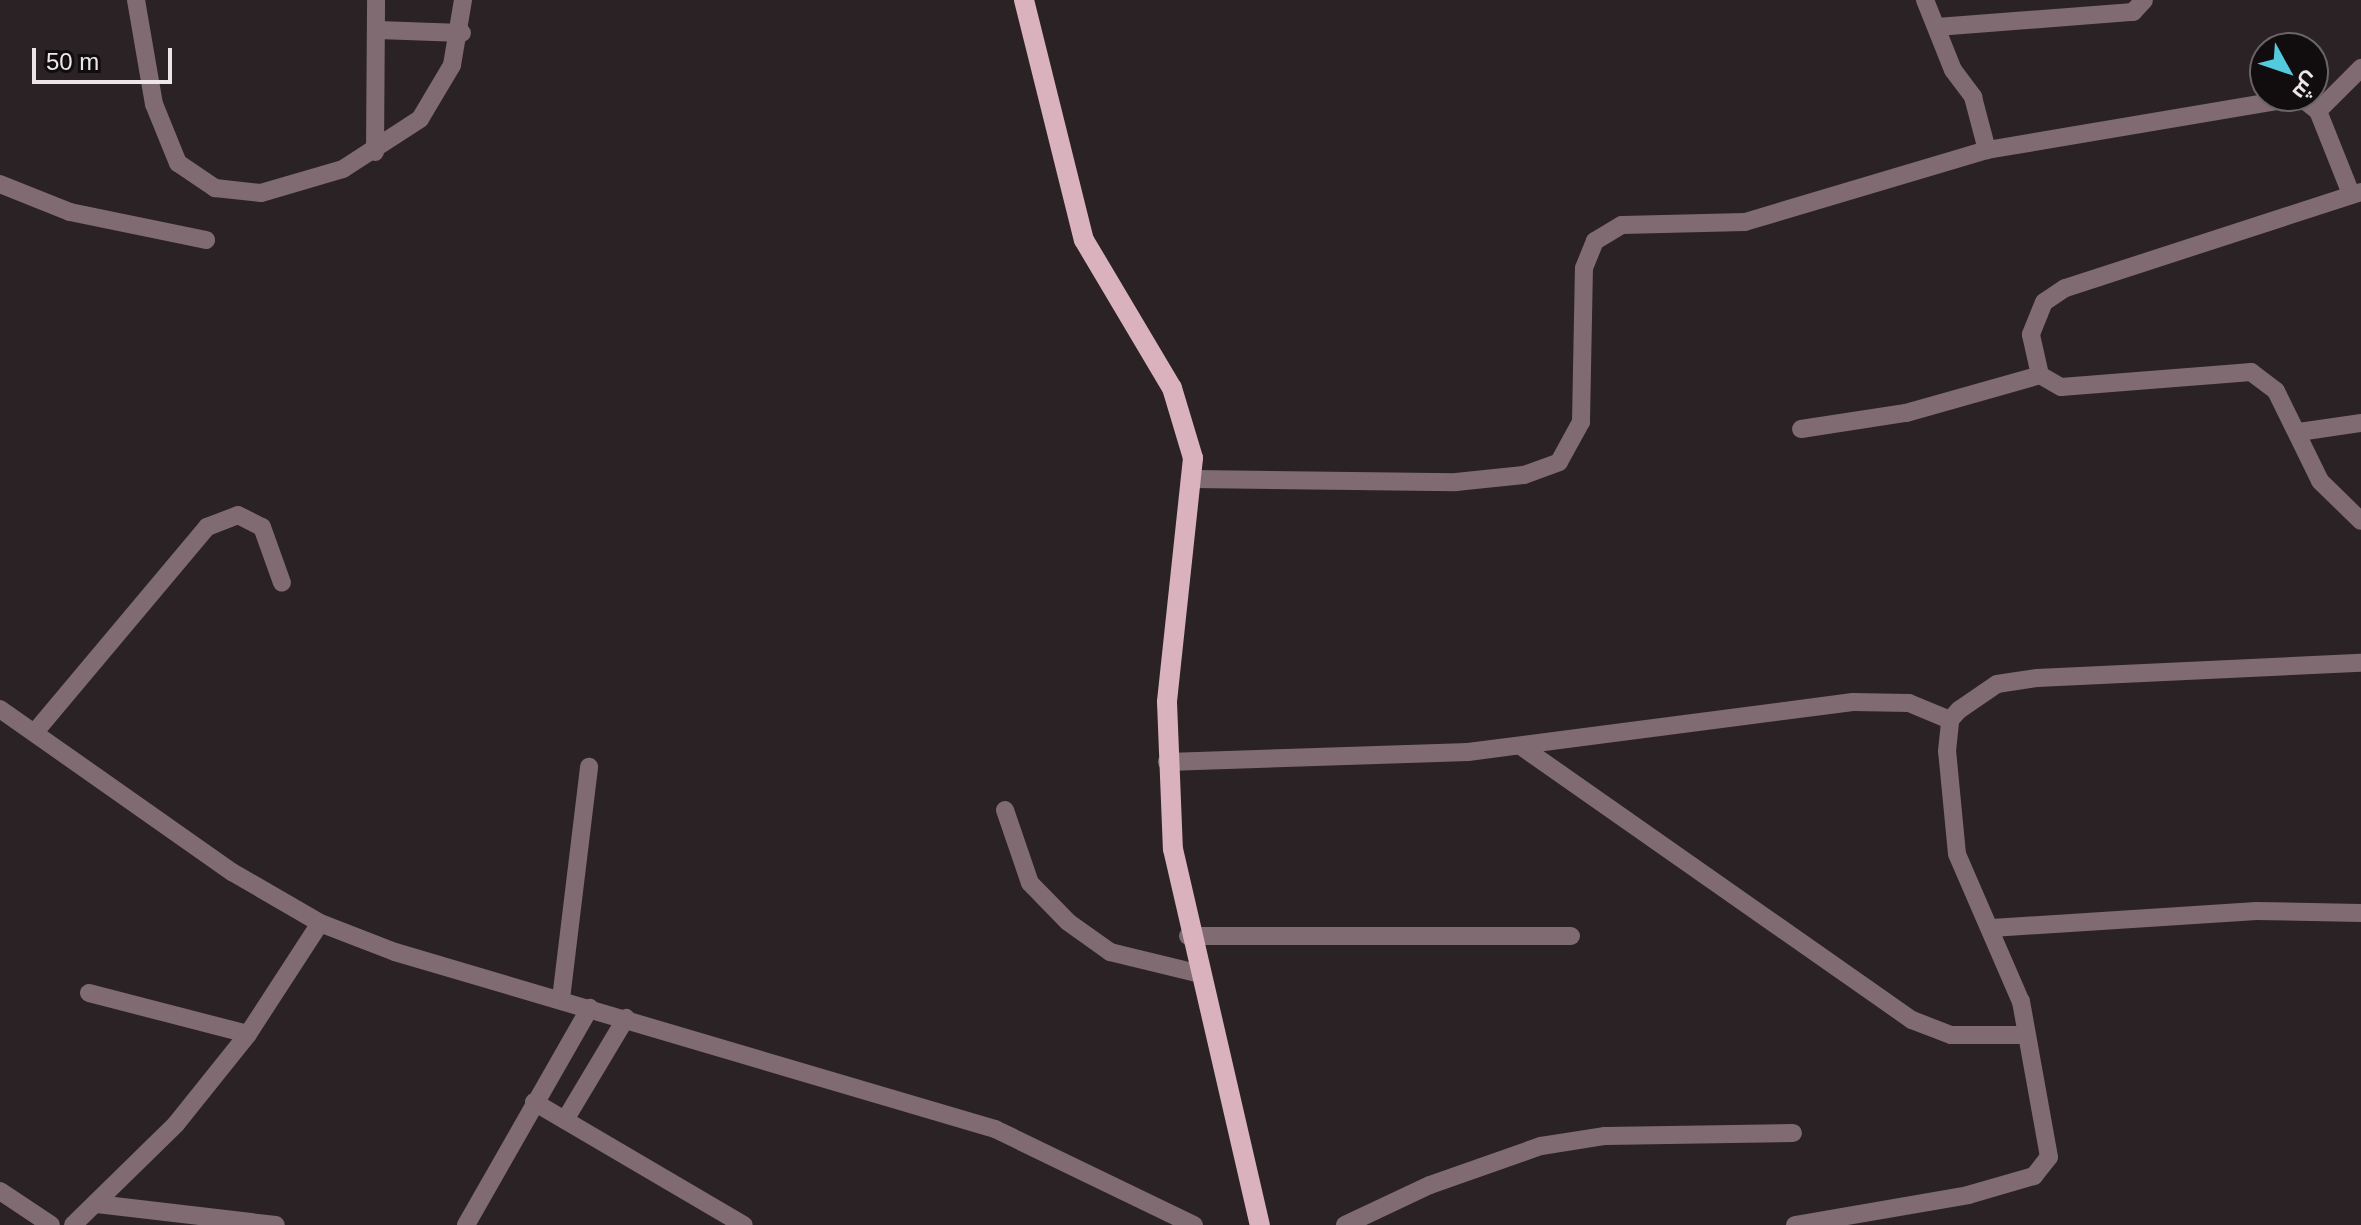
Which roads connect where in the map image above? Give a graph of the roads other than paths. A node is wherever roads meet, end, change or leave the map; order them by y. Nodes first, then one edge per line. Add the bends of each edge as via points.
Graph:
1 (136, 0) edge
2 (376, 0) edge
3 (463, 0) edge
4 (1024, 0) edge
5 (1925, 0) edge
6 (2144, 0) edge
7 (1937, 27) junction
8 (378, 30) junction
9 (462, 33) junction
10 (2361, 68) edge
11 (2329, 100) edge
12 (2249, 104) edge
13 (2318, 112) edge
14 (1987, 150) junction
15 (375, 152) junction
16 (0, 184) edge
17 (2356, 193) edge
18 (206, 240) dead end
19 (2040, 375) junction
20 (2361, 423) edge
21 (1801, 429) dead end
22 (2299, 432) junction
23 (1193, 479) junction
24 (2361, 521) edge
25 (282, 583) dead end
26 (2361, 663) edge
27 (0, 709) edge
28 (1950, 720) junction
29 (35, 732) junction
30 (1522, 747) junction
31 (1167, 762) junction
32 (589, 767) dead end
33 (1005, 810) dead end
34 (2361, 913) edge
35 (320, 923) junction
36 (1992, 928) junction
37 (1188, 936) junction
38 (1571, 936) dead end
39 (1196, 973) junction
40 (89, 993) dead end
41 (561, 999) junction
42 (590, 1008) junction
43 (626, 1018) junction
44 (248, 1034) junction
45 (2025, 1035) junction
46 (534, 1102) junction
47 (565, 1120) junction
48 (1793, 1133) dead end
49 (0, 1191) edge
50 (97, 1204) junction
51 (51, 1225) edge
52 (73, 1225) edge
53 (276, 1225) edge
54 (466, 1225) edge
55 (744, 1225) edge
56 (1194, 1225) edge
57 (1260, 1225) edge
58 (1345, 1225) edge
59 (1795, 1225) edge

1 - 15 street via 165,143 191,176 215,188 261,193
2 - 8 street
3 - 9 street
4 - 23 main road via 1084,240 1172,388
5 - 7 street
6 - 7 street via 2133,12
7 - 14 street via 1953,70 1973,97
8 - 9 street
8 - 15 street
9 - 15 street via 428,108
10 - 11 street
12 - 14 street
13 - 17 street
14 - 23 street via 1745,222 1606,231 1584,268 1576,443 1543,470 1456,482
16 - 18 street via 70,212
17 - 19 street via 2052,294 2035,315 2031,335
19 - 21 street via 1906,413
19 - 22 street via 2073,387 2251,372 2276,391
20 - 22 street
22 - 24 street via 2320,481
23 - 31 main road via 1173,633
25 - 29 street via 262,527 238,515 207,527
26 - 28 street via 2005,682
27 - 29 street
28 - 30 street via 1909,703 1853,702 1591,732
28 - 36 street via 1948,799 1957,854
29 - 35 street via 242,879
30 - 31 street
30 - 45 street via 1912,1020 1951,1035
31 - 37 main road
32 - 41 street
33 - 39 street via 1030,883 1068,922 1110,952
34 - 36 street via 2256,911
35 - 41 street
35 - 44 street
36 - 45 street via 2021,1002
37 - 38 street
37 - 39 main road
39 - 57 main road
40 - 44 street
41 - 42 street
42 - 43 street
42 - 46 street
43 - 47 street
43 - 56 street via 995,1129
44 - 50 street via 163,1139
45 - 59 street via 2049,1137 2043,1170 1968,1195
46 - 47 street
46 - 54 street
47 - 55 street
48 - 58 street via 1605,1136 1541,1146 1444,1179
49 - 51 street
50 - 52 street
50 - 53 street

